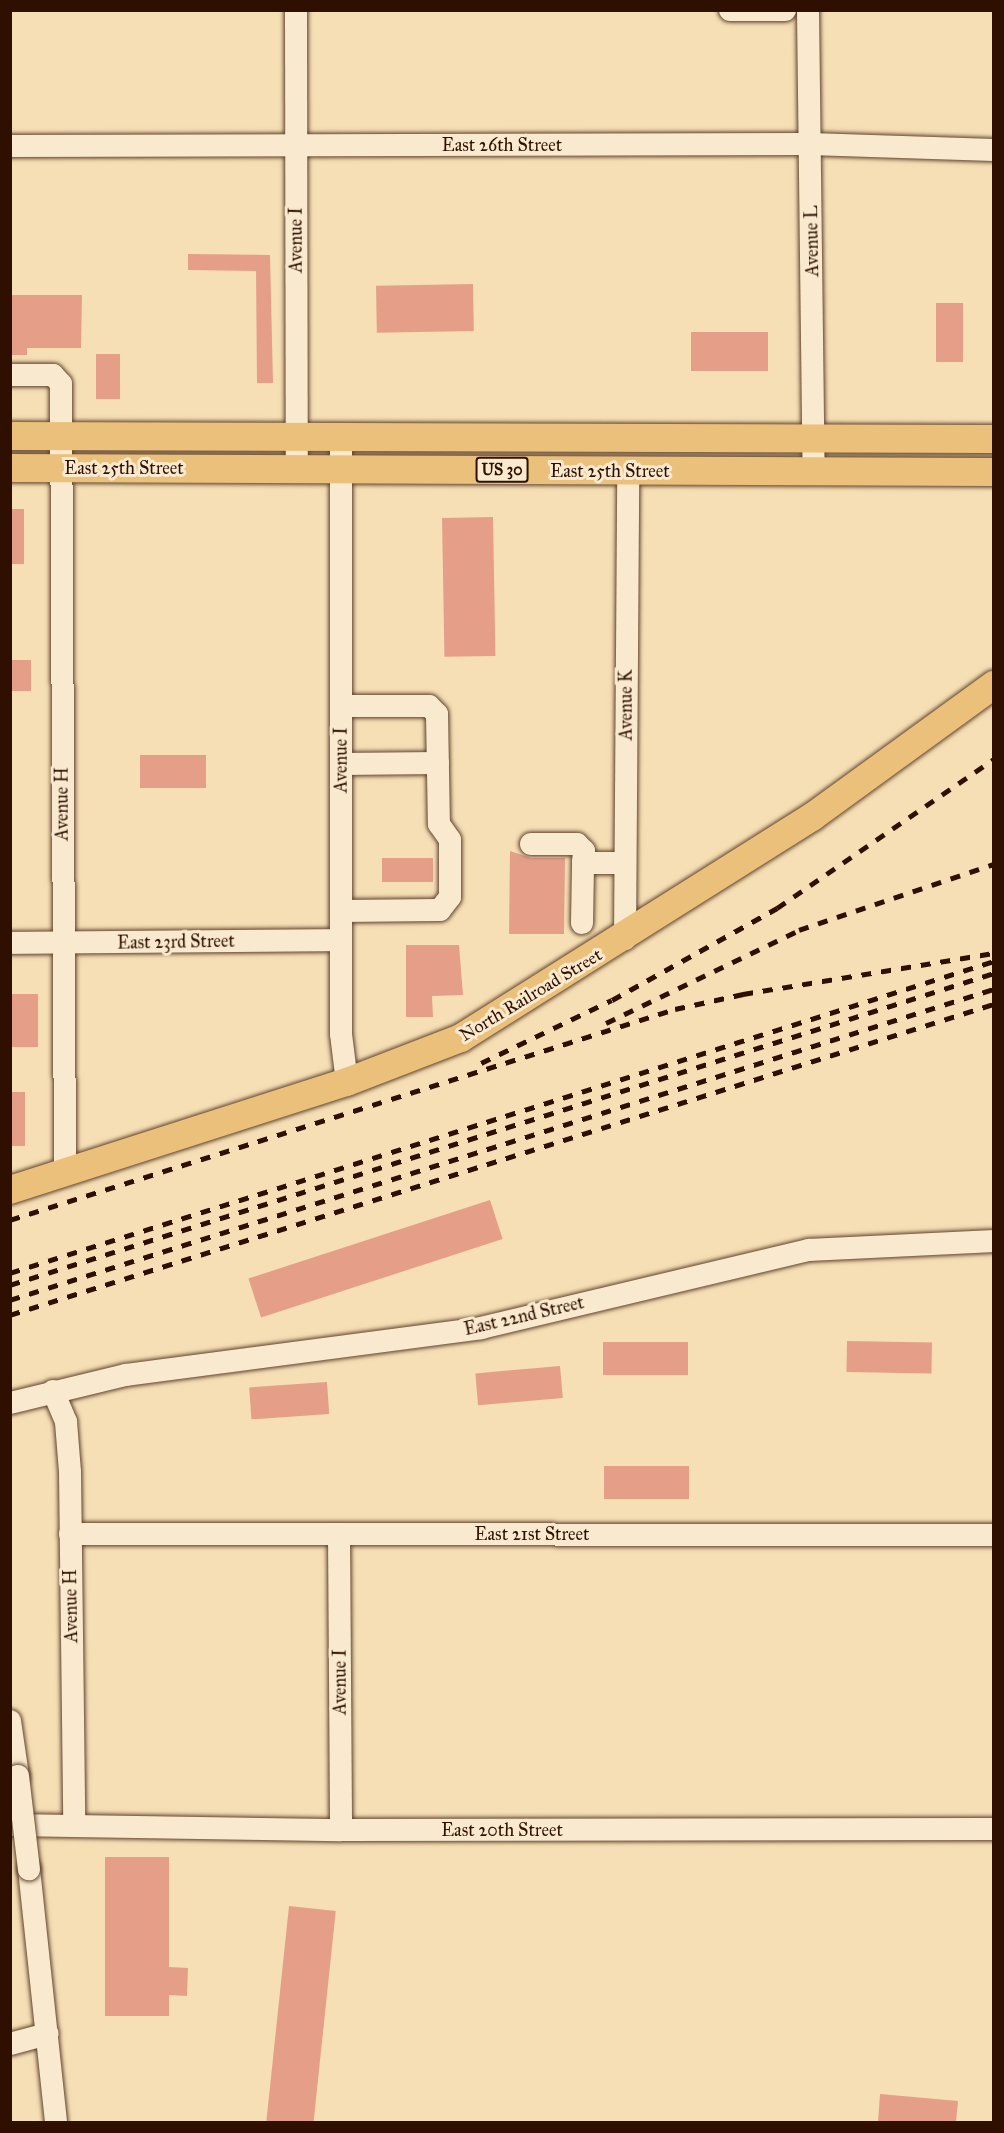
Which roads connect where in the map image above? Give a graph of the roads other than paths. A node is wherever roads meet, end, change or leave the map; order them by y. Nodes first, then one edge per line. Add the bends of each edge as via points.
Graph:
1 (296, 10) edge
2 (730, 10) edge
3 (785, 10) edge
4 (808, 10) edge
5 (810, 144) junction
6 (295, 145) junction
7 (10, 146) edge
8 (993, 150) edge
9 (10, 375) edge
10 (10, 436) edge
11 (62, 436) junction
12 (297, 437) junction
13 (341, 437) junction
14 (814, 439) junction
15 (993, 439) edge
16 (10, 468) edge
17 (63, 468) junction
18 (297, 470) junction
19 (341, 470) junction
20 (628, 471) junction
21 (814, 471) junction
22 (993, 472) edge
23 (993, 685) edge
24 (341, 706) junction
25 (438, 763) junction
26 (341, 764) junction
27 (531, 844) dead end
28 (583, 863) junction
29 (626, 863) junction
30 (341, 911) junction
31 (582, 923) dead end
32 (625, 939) junction
33 (342, 940) junction
34 (10, 943) edge
35 (63, 943) junction
36 (347, 1082) junction
37 (65, 1173) junction
38 (10, 1190) edge
39 (993, 1240) edge
40 (53, 1391) junction
41 (10, 1403) edge
42 (70, 1534) junction
43 (339, 1534) junction
44 (993, 1535) edge
45 (10, 1721) edge
46 (74, 1824) junction
47 (10, 1825) edge
48 (993, 1829) edge
49 (341, 1830) junction
50 (48, 2034) junction
51 (10, 2044) edge
52 (56, 2122) edge

1 - 6 street, Avenue I
2 - 3 street
4 - 5 street, Avenue L
5 - 6 street, East 26th Street
5 - 8 street, East 26th Street
5 - 14 street, Avenue L
6 - 7 street, East 26th Street
6 - 12 street, Avenue I
9 - 11 street, Avenue H via 53,375 61,384
10 - 11 main road, East 25th Street / US 30
11 - 12 main road, East 25th Street / US 30
11 - 17 street, Avenue H
12 - 13 main road, East 25th Street / US 30
12 - 18 street, Avenue I
13 - 14 main road, East 25th Street / US 30
13 - 19 street, Avenue I
14 - 15 main road, East 25th Street / US 30
14 - 21 street, Avenue L
16 - 17 main road, East 25th Street / US 30
17 - 18 main road, East 25th Street / US 30
17 - 35 street, Avenue H
18 - 19 main road, East 25th Street / US 30
19 - 20 main road, East 25th Street / US 30
19 - 24 street, Avenue I
20 - 21 main road, East 25th Street / US 30
20 - 29 street, Avenue K
21 - 22 main road, East 25th Street / US 30
23 - 32 main road, North Railroad Street via 812,818
24 - 25 street via 429,706 437,714
24 - 26 street, Avenue I
25 - 26 street
25 - 30 street via 439,824 450,840 450,897 440,910
26 - 30 street, Avenue I
27 - 28 street via 577,844 584,851
28 - 29 street
28 - 31 street
29 - 32 street, Avenue K
30 - 33 street, Avenue I
32 - 36 main road, North Railroad Street via 461,1038
33 - 35 street, East 23rd Street
33 - 36 street, Avenue I via 341,1034
34 - 35 street, East 23rd Street
35 - 37 street, Avenue H
36 - 37 main road, North Railroad Street
37 - 38 main road, North Railroad Street
39 - 40 street, East 22nd Street via 809,1250 481,1328 126,1375
40 - 41 street
40 - 42 street, Avenue H via 66,1422
42 - 43 street, East 21st Street
42 - 46 street, Avenue H
43 - 44 street, East 21st Street
43 - 49 street, Avenue I
45 - 50 street, bridge
46 - 47 street, East 20th Street
46 - 49 street, East 20th Street
48 - 49 street, East 20th Street
50 - 51 street
50 - 52 street

